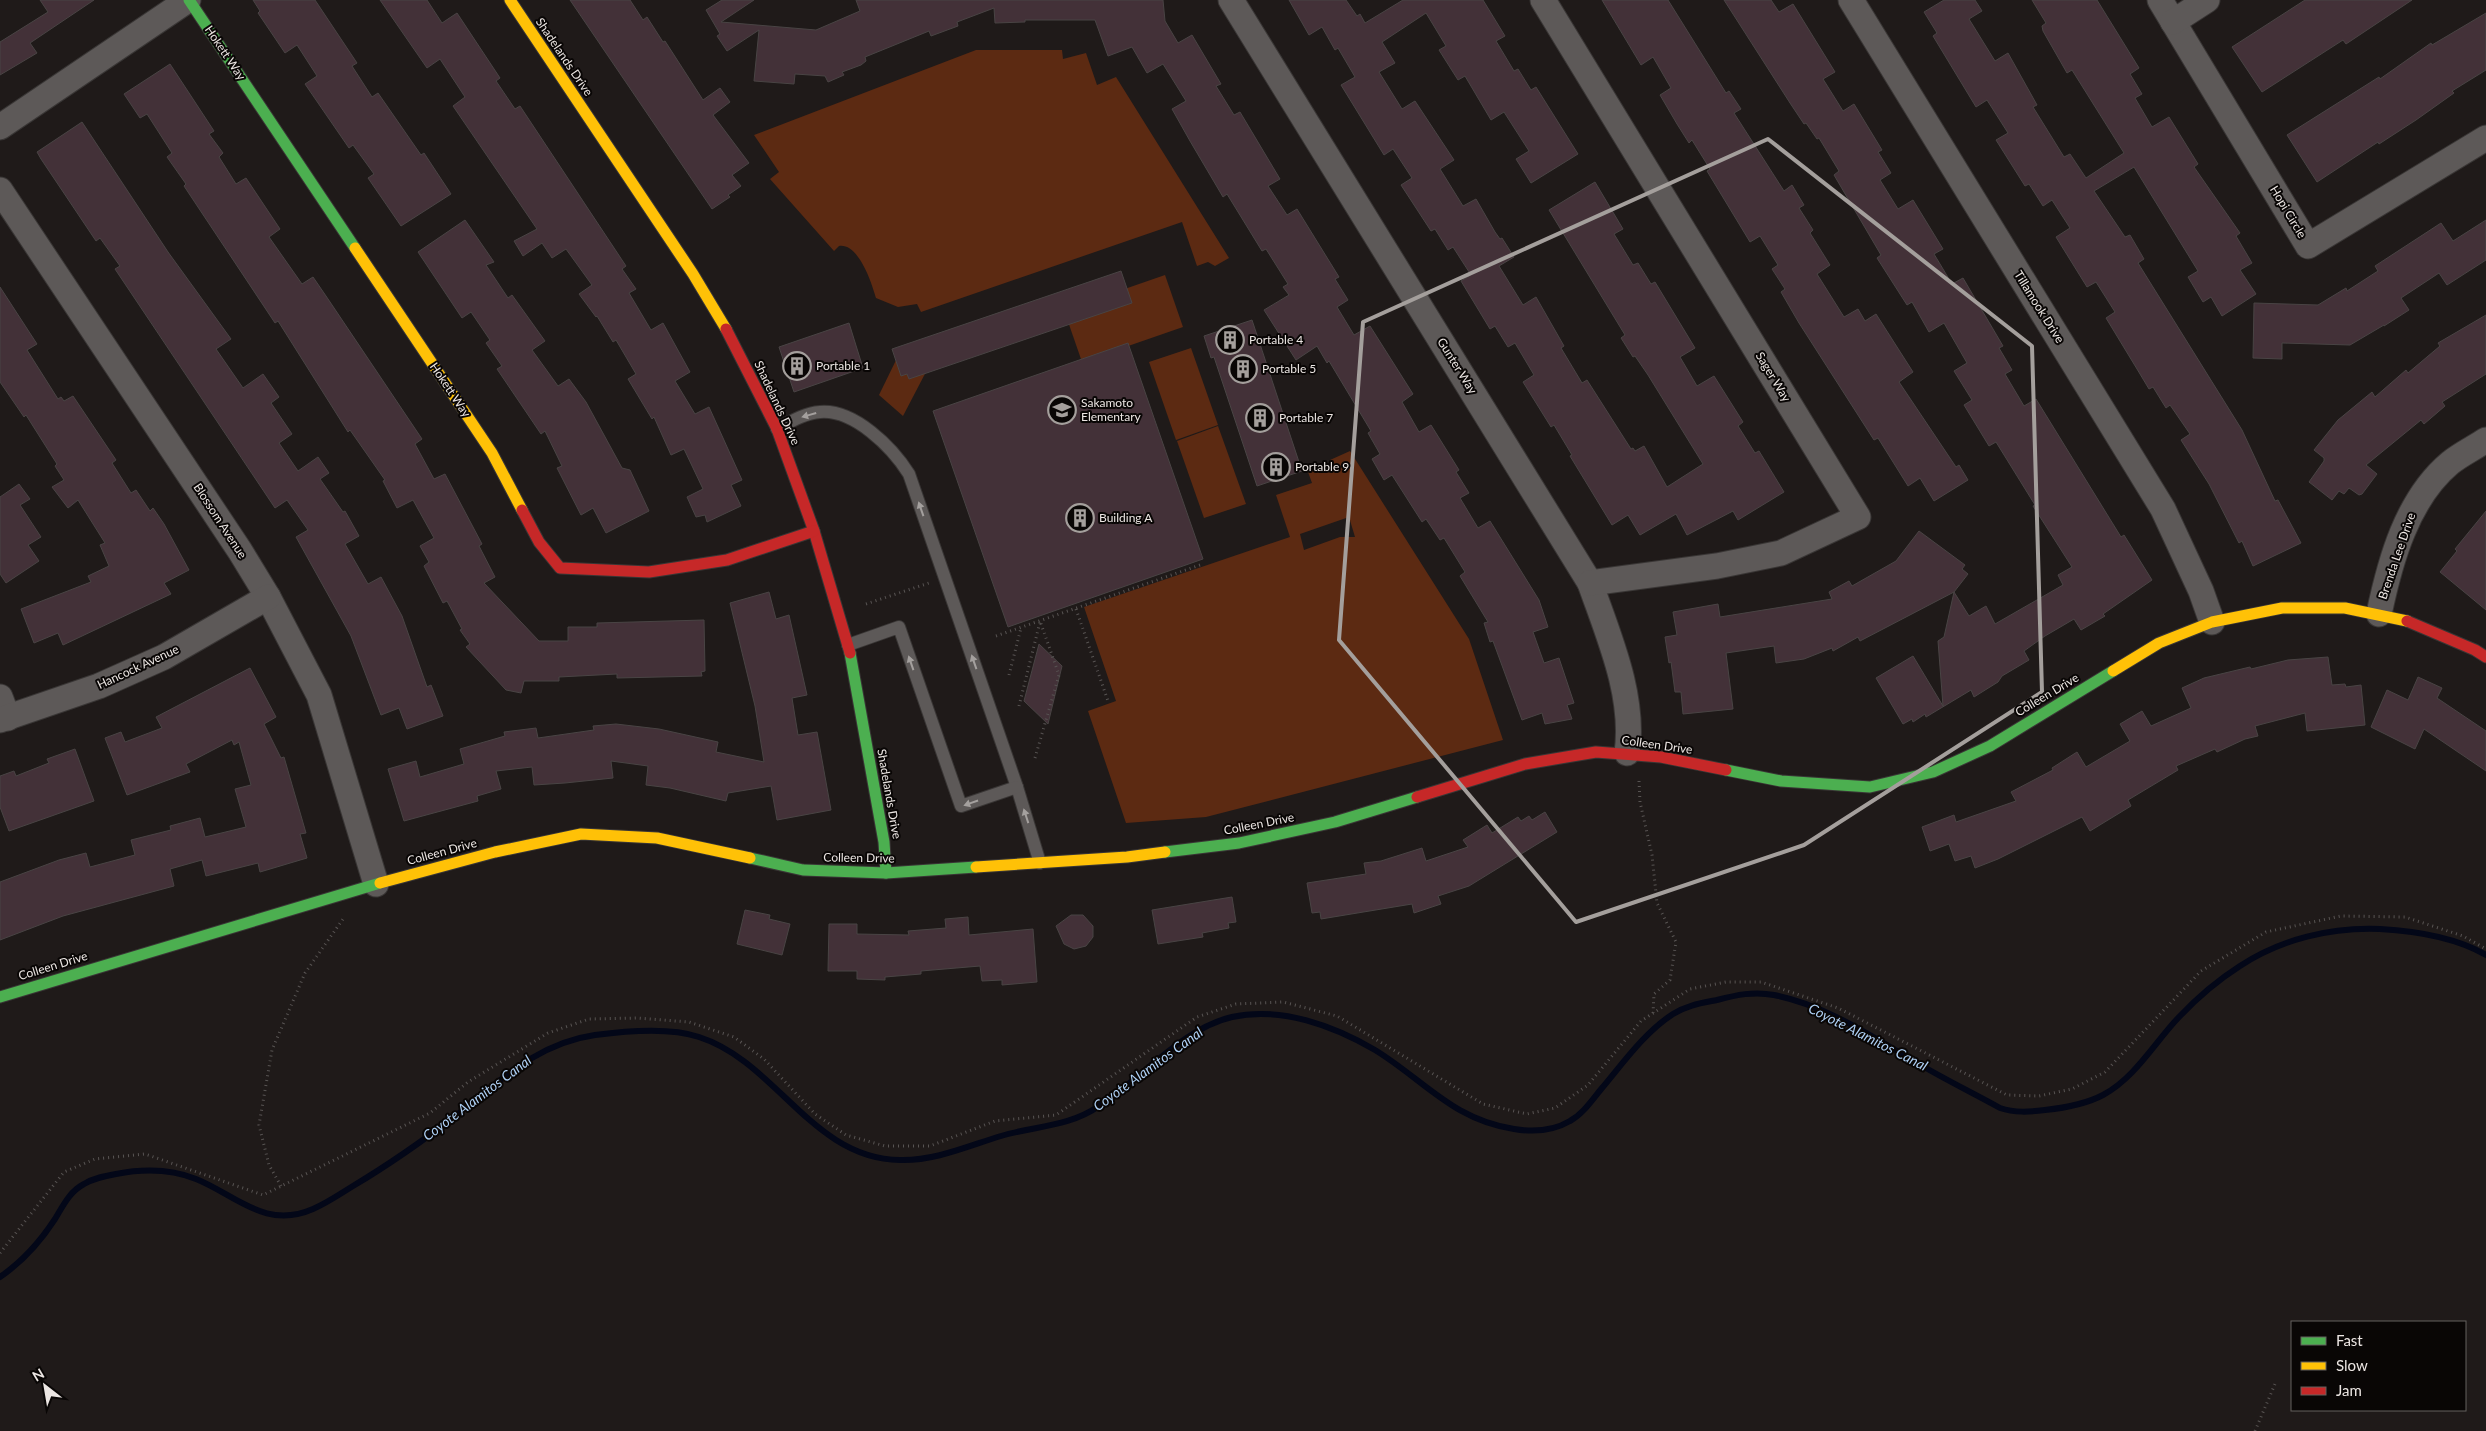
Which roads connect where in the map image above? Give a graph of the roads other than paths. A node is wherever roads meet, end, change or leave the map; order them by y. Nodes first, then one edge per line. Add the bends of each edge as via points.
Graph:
1 (188, 0) edge
2 (510, 0) edge
3 (1231, 0) edge
4 (1543, 0) edge
5 (1851, 0) edge
6 (2160, 0) edge
7 (2207, 0) edge
8 (2173, 22) junction
9 (0, 128) edge
10 (2486, 138) edge
11 (0, 190) edge
12 (777, 429) junction
13 (2486, 440) edge
14 (814, 531) junction
15 (1590, 583) junction
16 (268, 597) junction
17 (2379, 614) junction
18 (2212, 622) junction
19 (848, 644) junction
20 (2486, 657) edge
21 (3, 712) edge
22 (1627, 753) junction
23 (1017, 787) junction
24 (1040, 863) junction
25 (886, 873) junction
26 (376, 884) junction
27 (0, 997) edge

1 - 9 street, Hokett Way
1 - 14 street, Hokett Way via 492,453 539,542 560,568 649,572 727,560
2 - 12 street, Shadelands Drive via 693,274 733,341
3 - 15 street, Gunter Way
4 - 15 street, Sager Way via 1858,517 1781,553 1717,566
5 - 18 street, Tillamook Drive via 2163,509
6 - 8 street, Hopi Circle
7 - 8 street
8 - 10 street, Hopi Circle via 2308,246
11 - 16 street, Blossom Avenue
12 - 14 street, Shadelands Drive
23 -> 12 lane via 909,474 901,461 856,420 843,414 820,412 798,418
13 - 17 street, Brenda Lee Drive via 2450,464 2415,504 2386,582
14 - 19 street, Shadelands Drive
15 - 22 street, Gunter Way via 1617,660 1630,728
16 - 21 street, Hancock Avenue via 164,656 98,686
16 - 26 street, Blossom Avenue via 319,695
17 - 18 street, Colleen Drive via 2344,608 2282,608
17 - 20 street, Colleen Drive via 2407,621
18 - 22 street, Colleen Drive via 2159,644 1990,746 1933,772 1870,787 1781,781
23 -> 19 lane via 961,806 899,627
19 - 25 street, Shadelands Drive via 884,842
22 - 24 street, Colleen Drive via 1596,752 1525,764 1335,822 1239,843 1127,857
24 -> 23 lane
24 - 25 street, Colleen Drive
25 - 26 street, Colleen Drive via 803,870 657,838 581,834 495,852
26 - 27 street, Colleen Drive

